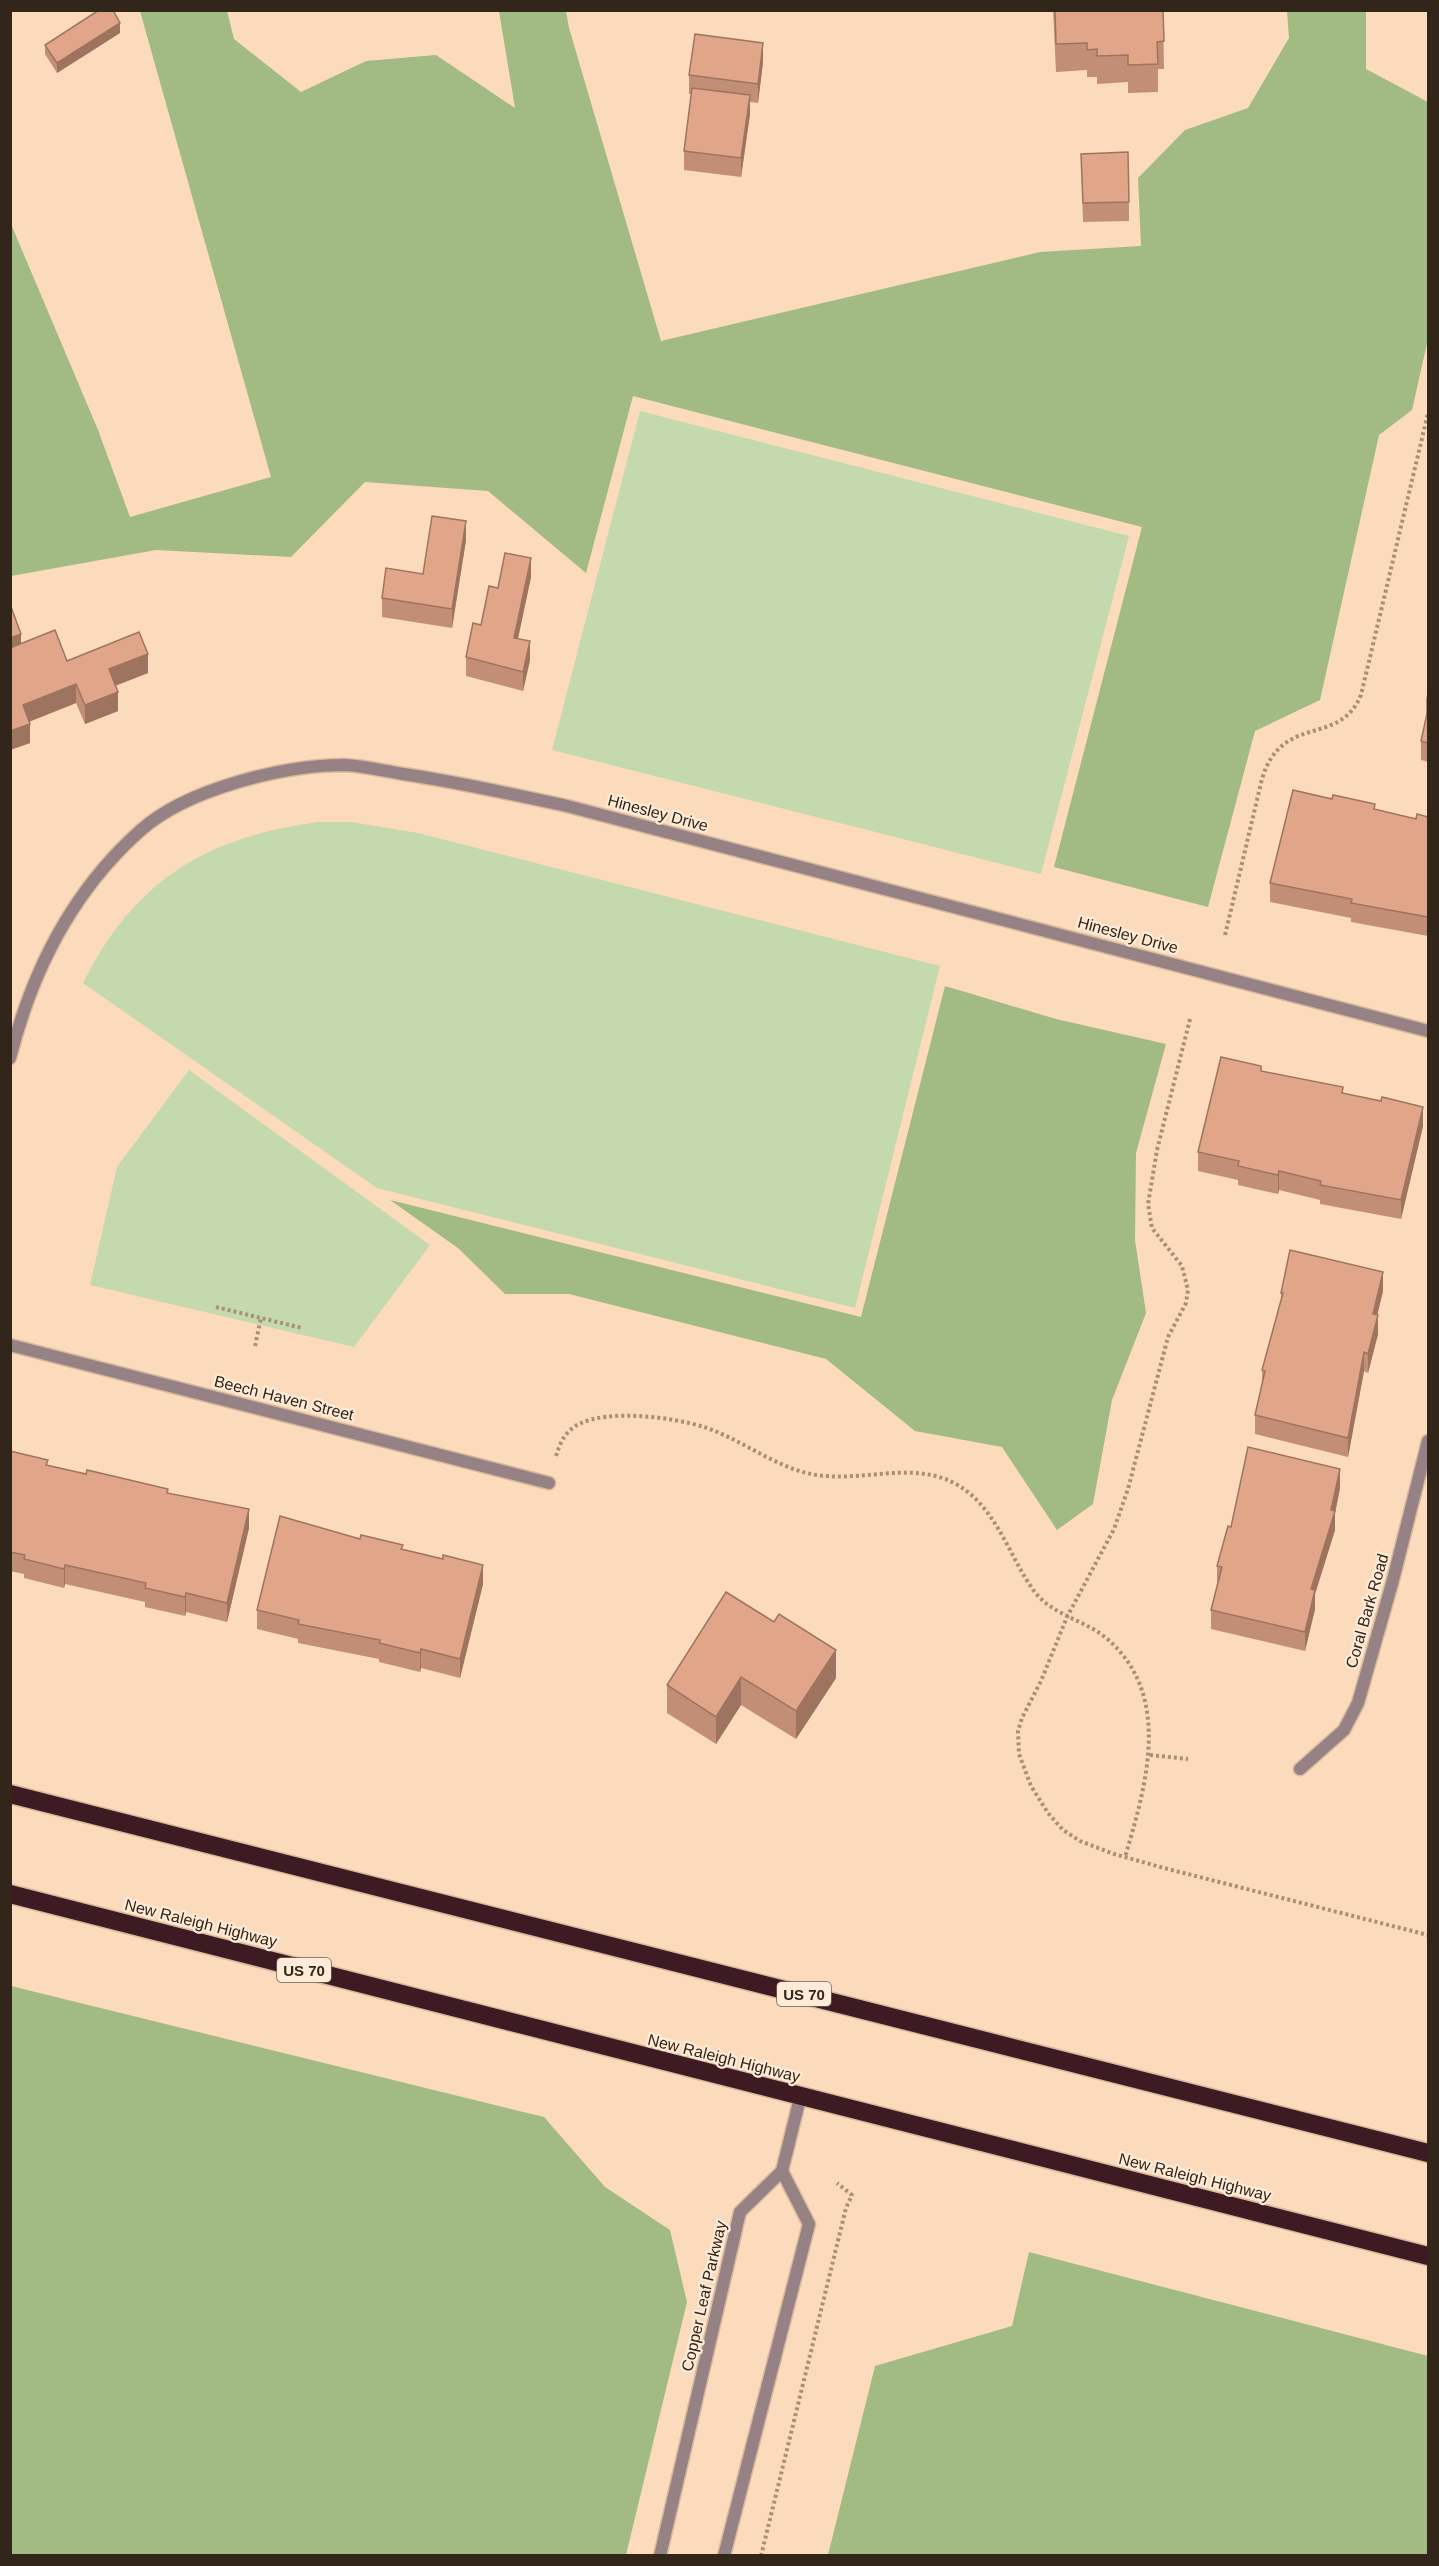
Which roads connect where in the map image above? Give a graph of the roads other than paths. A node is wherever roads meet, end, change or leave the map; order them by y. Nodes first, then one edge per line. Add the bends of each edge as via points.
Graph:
1 (1428, 1031) edge
2 (10, 1058) edge
3 (10, 1345) edge
4 (1428, 1441) edge
5 (549, 1483) dead end
6 (1300, 1768) dead end
7 (10, 1794) edge
8 (10, 1894) edge
9 (800, 2098) junction
10 (1428, 2153) edge
11 (782, 2171) junction
12 (1428, 2256) edge
13 (660, 2556) edge
14 (724, 2556) edge

1 - 2 street, Hinesley Drive via 567,806 465,783 347,765 300,767 240,782 187,801 142,829 106,865 76,903 54,940 35,977
3 - 5 street, Beech Haven Street
4 - 6 street, Coral Bark Road via 1358,1704 1344,1730
7 - 10 highway, US 70
8 - 9 highway, New Raleigh Highway / US 70
9 - 11 street
9 - 12 highway, New Raleigh Highway / US 70
11 - 13 street, Copper Leaf Parkway via 740,2212
11 - 14 street via 809,2224

